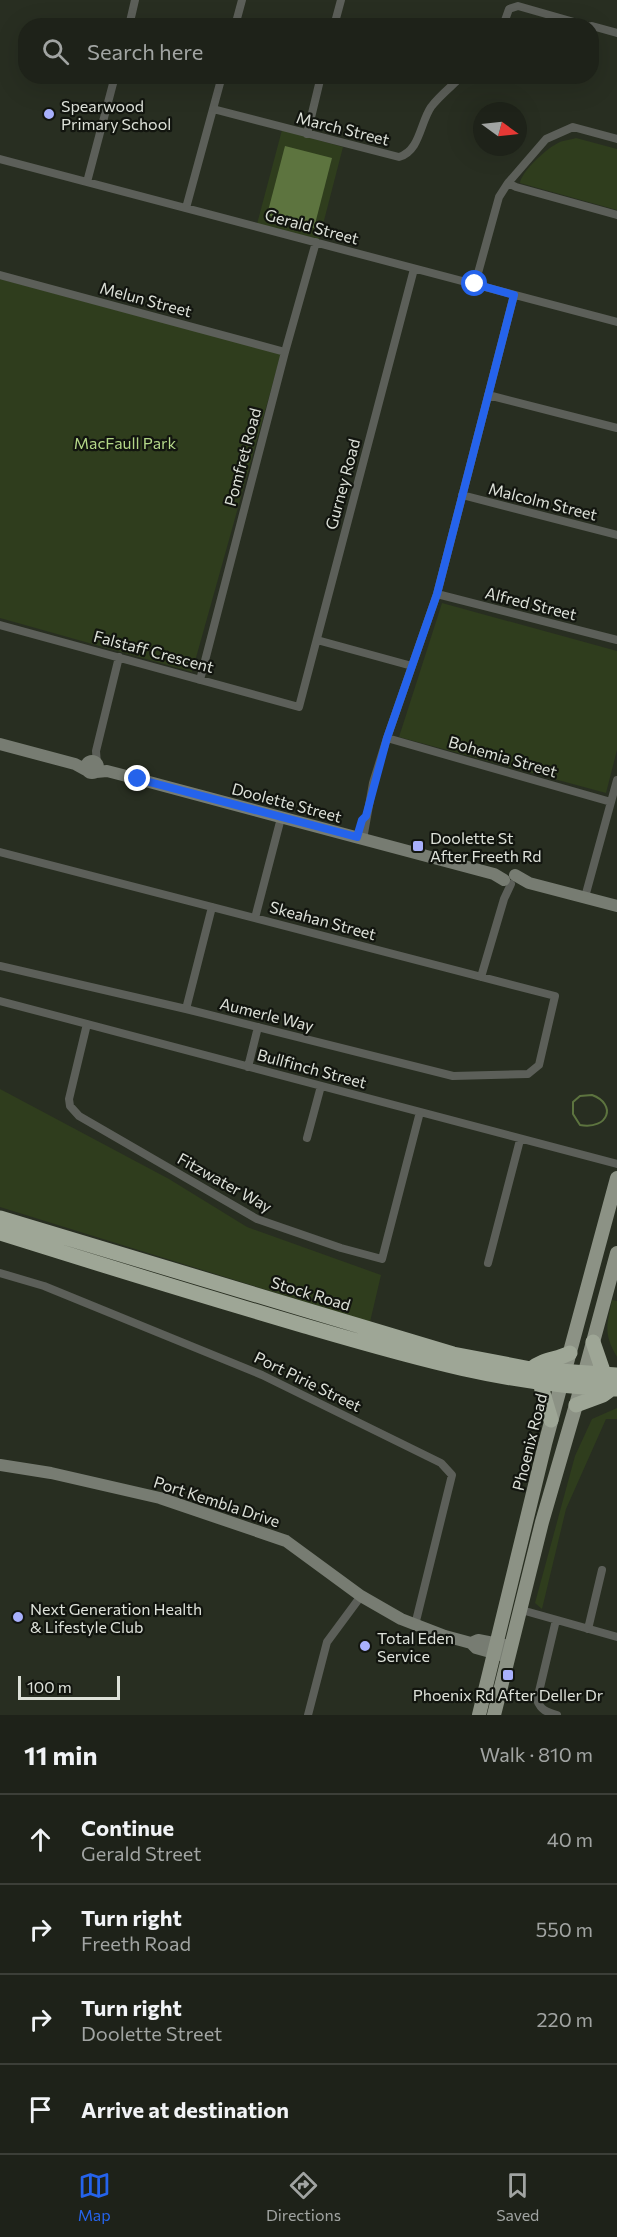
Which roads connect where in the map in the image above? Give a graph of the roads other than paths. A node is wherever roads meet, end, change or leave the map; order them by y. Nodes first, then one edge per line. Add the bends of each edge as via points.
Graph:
1 (135, 0) edge
2 (242, 0) edge
3 (341, 0) edge
4 (131, 18) edge
5 (237, 18) edge
6 (336, 18) edge
7 (506, 18) edge
8 (561, 18) edge
9 (599, 28) edge
10 (617, 33) edge
11 (113, 84) edge
12 (220, 84) edge
13 (319, 84) edge
14 (454, 84) edge
15 (213, 109) junction
16 (307, 134) junction
17 (617, 140) edge
18 (0, 159) edge
19 (87, 182) junction
20 (508, 183) junction
21 (186, 208) junction
22 (617, 215) edge
23 (316, 242) junction
24 (414, 269) junction
25 (0, 275) edge
26 (475, 284) junction
27 (514, 295) junction
28 (617, 322) edge
29 (285, 352) junction
30 (488, 395) junction
31 (617, 428) edge
32 (462, 495) junction
33 (617, 535) edge
34 (437, 594) junction
35 (0, 625) edge
36 (317, 640) junction
37 (617, 640) edge
38 (118, 657) junction
39 (412, 666) junction
40 (200, 680) junction
41 (299, 707) joint
42 (387, 738) junction
43 (1, 748) edge
44 (92, 764) junction
45 (617, 780) edge
46 (611, 802) junction
47 (281, 818) junction
48 (360, 838) junction
49 (0, 852) edge
50 (507, 879) junction
51 (585, 897) junction
52 (617, 906) edge
53 (212, 907) junction
54 (255, 918) junction
55 (0, 966) edge
56 (481, 976) junction
57 (0, 1001) edge
58 (186, 1009) junction
59 (87, 1024) junction
60 (258, 1027) junction
61 (248, 1066) junction
62 (528, 1074) joint
63 (321, 1086) junction
64 (420, 1112) junction
65 (307, 1138) dead end
66 (520, 1140) junction
67 (617, 1164) edge
68 (617, 1179) edge
69 (0, 1218) edge
70 (0, 1233) edge
71 (617, 1253) edge
72 (488, 1263) dead end
73 (0, 1273) edge
74 (593, 1342) junction
75 (570, 1353) junction
76 (531, 1369) junction
77 (563, 1379) junction
78 (582, 1380) junction
79 (613, 1382) edge
80 (540, 1383) junction
81 (576, 1405) junction
82 (551, 1420) junction
83 (0, 1465) edge
84 (602, 1570) dead end
85 (361, 1596) junction
86 (513, 1608) junction
87 (556, 1620) junction
88 (415, 1625) junction
89 (588, 1629) junction
90 (617, 1637) edge
91 (502, 1650) junction
92 (308, 1715) edge
93 (479, 1715) edge
94 (494, 1715) edge
95 (557, 1715) edge

1 - 4 street
2 - 5 street
3 - 6 street
7 - 8 street via 509,9 518,6
9 - 10 street
11 - 19 street
12 - 15 street
13 - 16 street
14 - 16 street, March Street via 432,106 414,147 406,155 389,156
15 - 16 street, March Street
15 - 21 street
17 - 20 street via 573,128 546,139
18 - 19 street, Gerald Street
19 - 21 street, Gerald Street
20 - 22 street
20 - 26 street via 499,198
21 - 23 street, Gerald Street
23 - 24 street, Gerald Street
23 - 29 street, Pomfret Road
24 - 26 street, Gerald Street
24 - 36 street, Gurney Road
25 - 29 street, Melun Street
26 - 27 street, Gerald Street
27 - 28 street, Gerald Street
27 - 30 street
29 - 40 street, Pomfret Road
30 - 31 street
30 - 32 street
32 - 33 street, Malcolm Street
32 - 34 street
34 - 37 street, Alfred Street
34 - 39 street
35 - 38 street, Falstaff Crescent
36 - 39 street
36 - 41 street, Gurney Road
38 - 40 street, Falstaff Crescent
38 - 44 street
39 - 42 street
40 - 41 street, Falstaff Crescent
42 - 46 street, Bohemia Street
42 - 48 street
43 - 44 street, Doolette Street
44 - 47 street, Doolette Street
45 - 46 street
46 - 51 street
47 - 48 street, Doolette Street
47 - 54 street
48 - 50 street, Doolette Street
49 - 53 street, Skeahan Street
50 - 51 street, Doolette Street
50 - 56 street
51 - 52 street, Doolette Street
53 - 54 street, Skeahan Street
53 - 58 street
54 - 56 street, Skeahan Street
55 - 58 street, Aumerle Way
56 - 62 street, Skeahan Street via 555,996 538,1065
57 - 59 street, Bullfinch Street
58 - 60 street, Aumerle Way
59 - 61 street, Bullfinch Street
59 - 64 street, Fitzwater Way via 69,1099 79,1116 256,1219 382,1259
60 - 61 street
60 - 62 street, Aumerle Way via 453,1076
61 - 63 street, Bullfinch Street
63 - 64 street, Bullfinch Street
63 - 65 street
64 - 66 street, Bullfinch Street
66 - 67 street, Bullfinch Street
66 - 72 street
68 - 75 main road, Phoenix Road
69 - 76 highway, Stock Road via 432,1349
70 - 80 highway, Stock Road via 394,1352
71 - 74 main road, Phoenix Road
73 - 88 street, Port Pirie Street via 44,1286 262,1375 441,1463 452,1475
74 - 78 main road, Phoenix Road
74 - 79 highway
75 - 76 highway via 540,1362
75 - 77 main road, Phoenix Road
76 - 77 highway, Stock Road
77 - 78 highway, Stock Road
77 - 80 highway, Stock Road
77 - 82 main road, Phoenix Road
78 - 79 highway, Stock Road
78 - 81 main road, Phoenix Road
79 - 81 highway via 603,1395
80 - 82 highway
81 - 86 main road, Phoenix Road
82 - 86 main road, Phoenix Road
83 - 85 street, Port Kembla Drive via 160,1497 228,1520 285,1541
84 - 89 street
85 - 88 street, Port Kembla Drive
85 - 92 street via 327,1642
86 - 87 street
86 - 91 main road, Phoenix Road
87 - 89 street
87 - 95 street via 537,1700 540,1708
88 - 91 street, Port Kembla Drive via 476,1648
89 - 90 street
91 - 93 main road, Phoenix Road
91 - 94 main road, Phoenix Road

